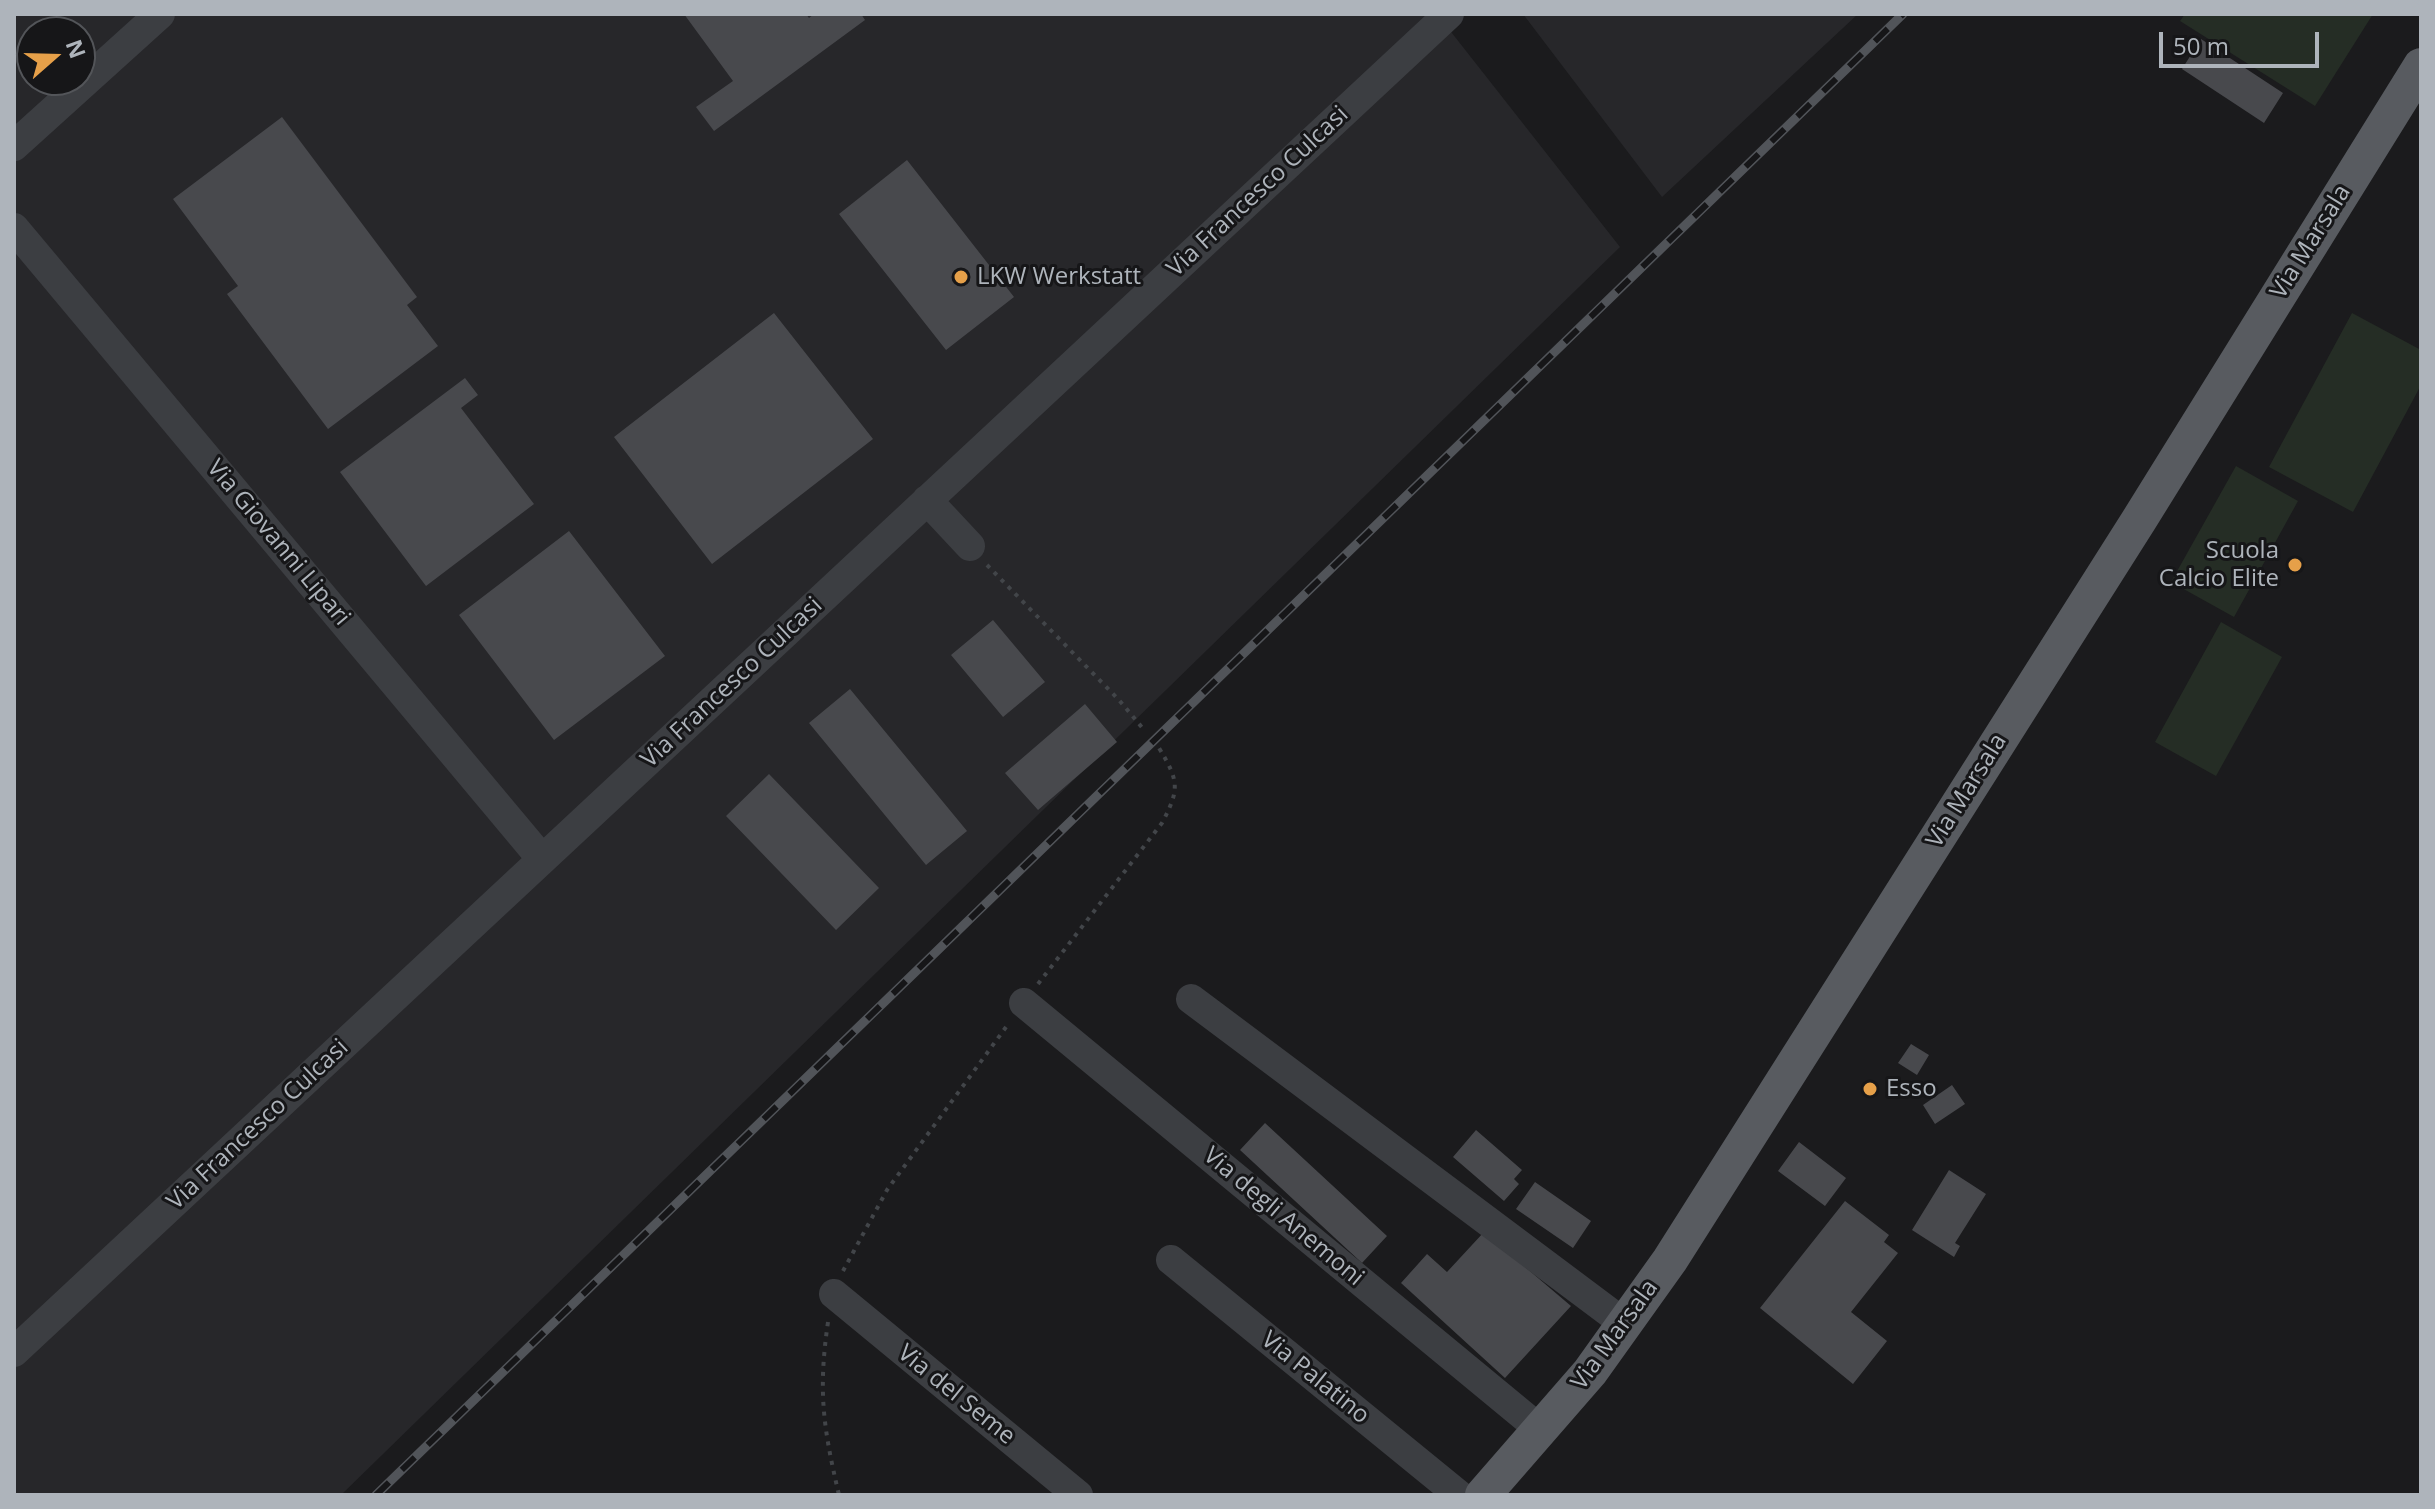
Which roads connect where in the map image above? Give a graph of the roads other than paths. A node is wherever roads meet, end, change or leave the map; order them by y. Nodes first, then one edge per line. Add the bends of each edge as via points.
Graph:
1 (160, 14) edge
2 (1449, 14) edge
3 (2421, 66) edge
4 (14, 146) edge
5 (14, 228) edge
6 (927, 500) junction
7 (970, 546) road end
8 (542, 859) junction
9 (1191, 999) dead end
10 (1024, 1003) road end
11 (1171, 1260) dead end
12 (834, 1294) road end
13 (1625, 1324) junction
14 (14, 1352) edge
15 (1542, 1431) junction
16 (1078, 1495) edge
17 (1459, 1495) edge
18 (1483, 1495) edge

1 - 4 street
2 - 6 street, Via Francesco Culcasi
3 - 13 main road, Via Marsala via 2131,533
5 - 8 street, Via Giovanni Lipari
6 - 7 street
6 - 8 street, Via Francesco Culcasi
8 - 14 street, Via Francesco Culcasi
9 - 13 street
10 - 15 street, Via degli Anemoni
11 - 17 street, Via Palatino
12 - 16 street, Via del Seme
13 - 15 main road, Via Marsala
15 - 18 main road, Via Marsala

